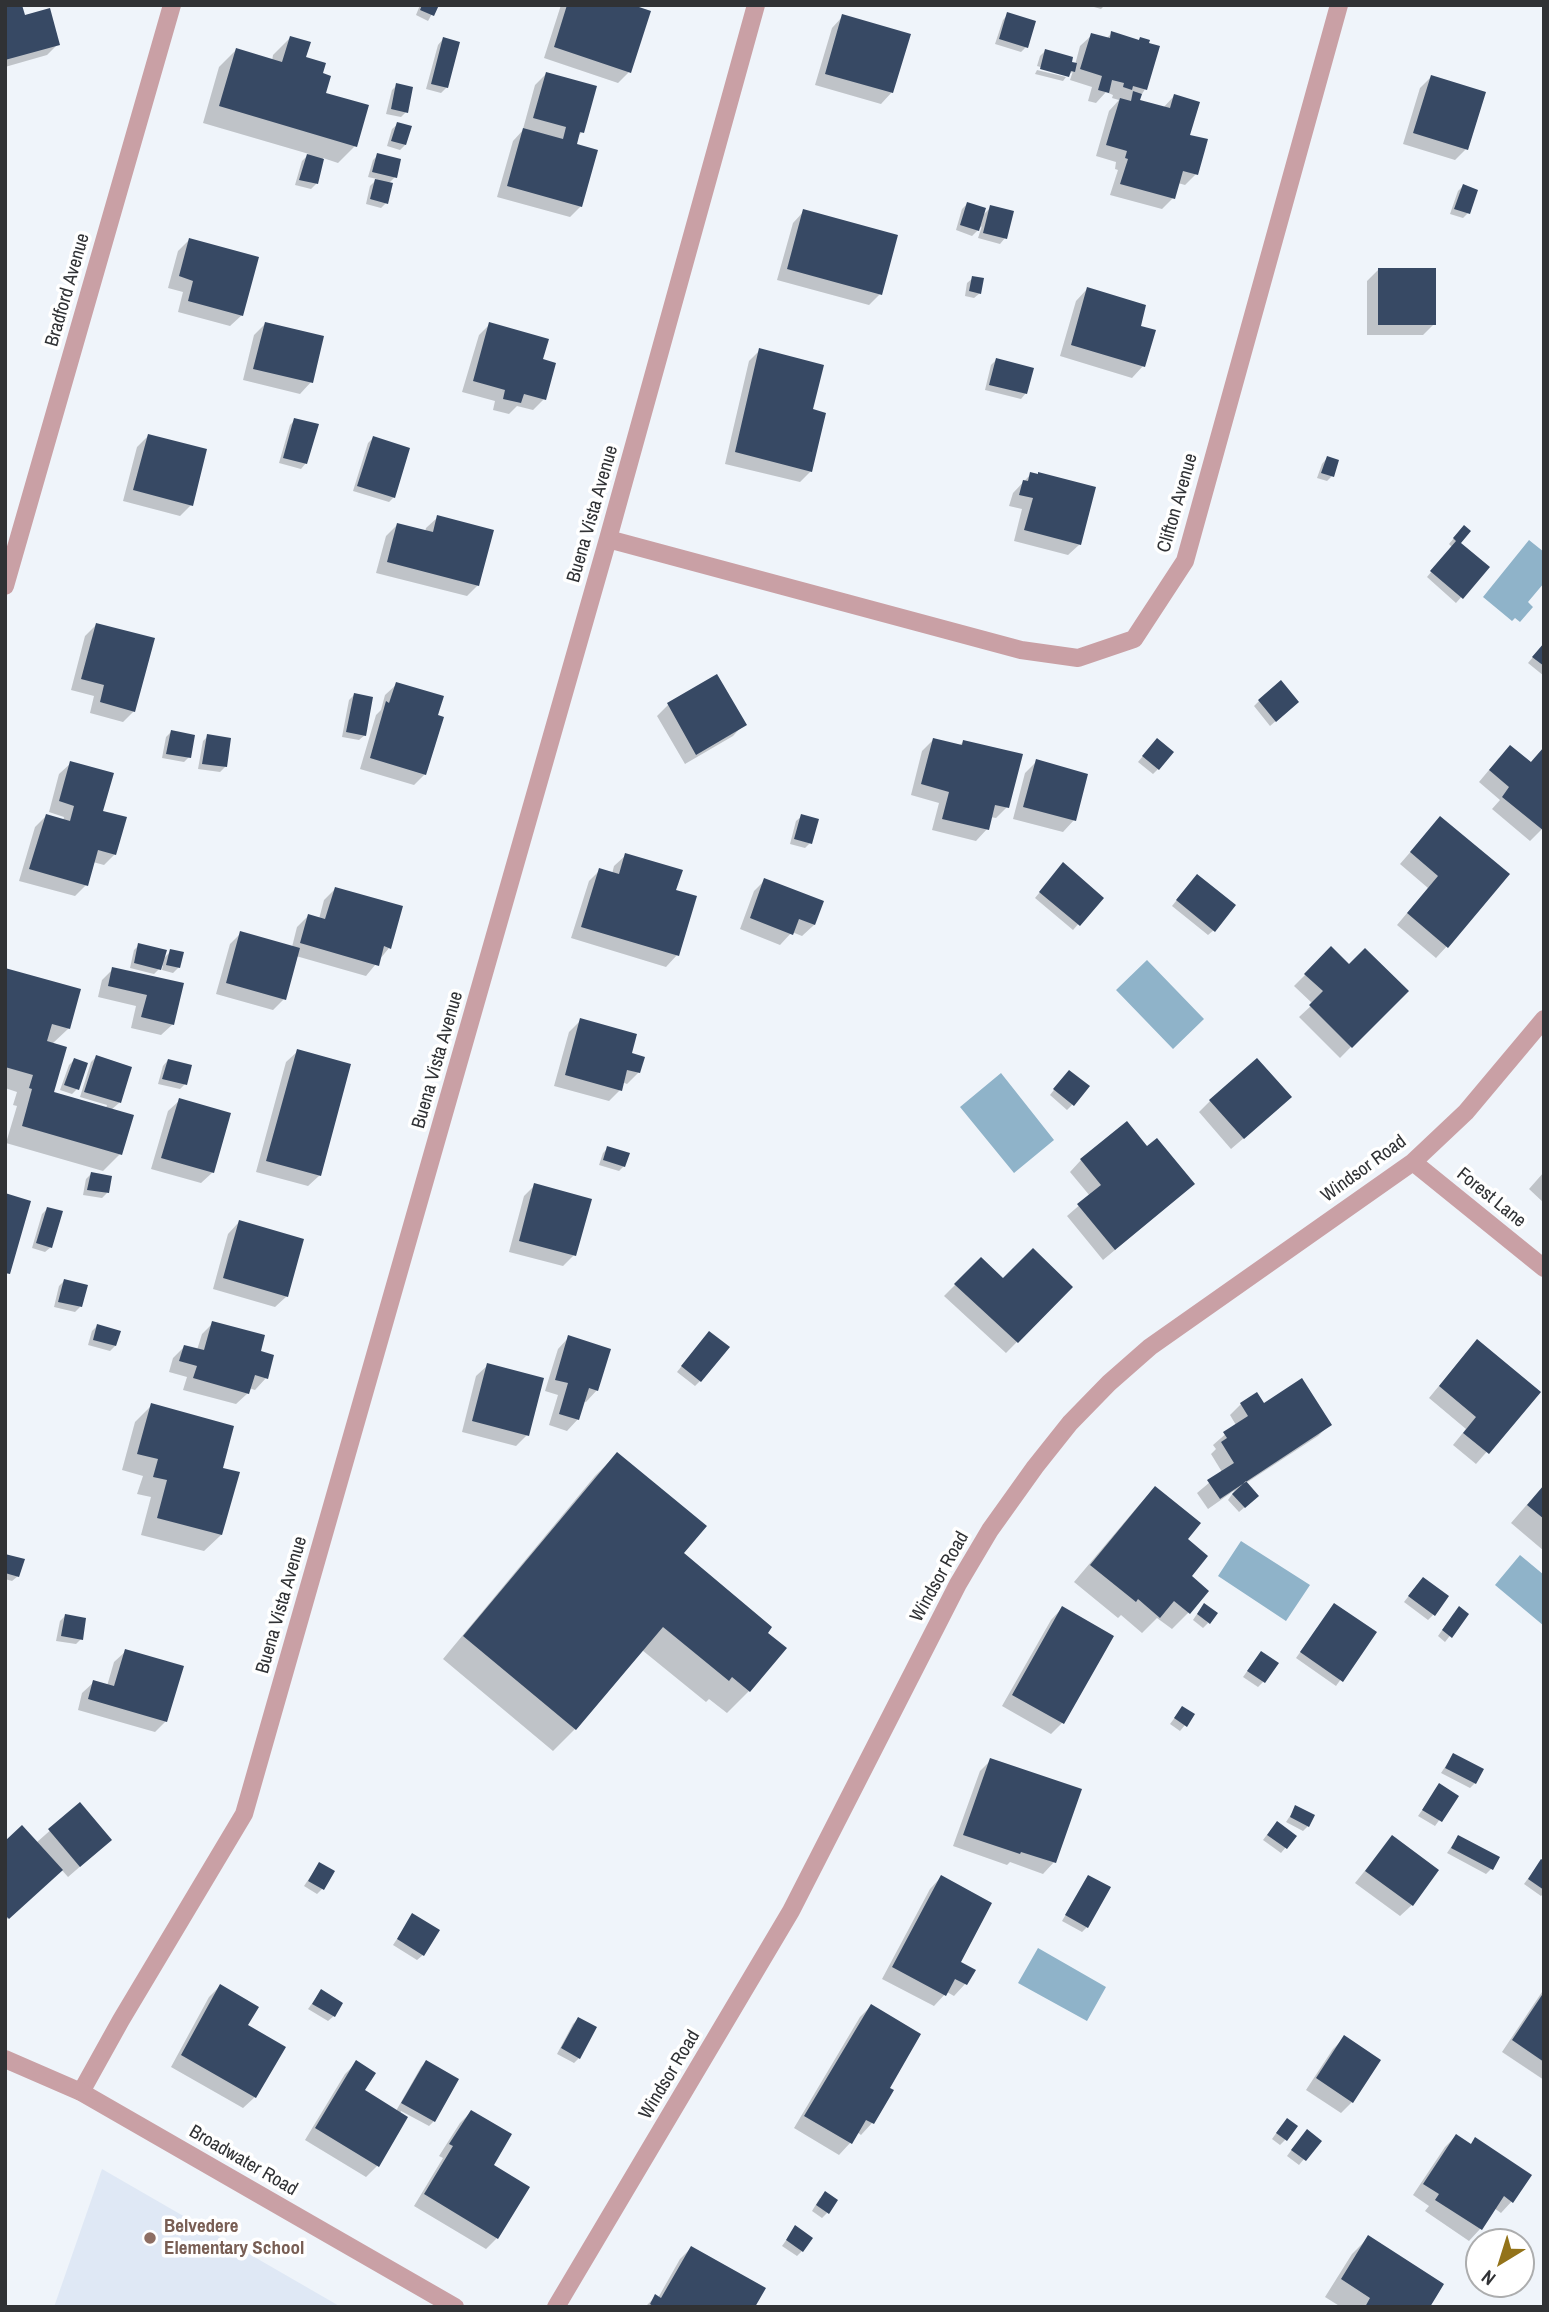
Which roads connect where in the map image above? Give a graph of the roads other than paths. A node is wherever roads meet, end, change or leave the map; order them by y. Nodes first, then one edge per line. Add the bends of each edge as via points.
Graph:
1 (172, 5) edge
2 (756, 5) edge
3 (1339, 5) edge
4 (608, 539) junction
5 (5, 586) edge
6 (1544, 1020) edge
7 (1413, 1162) junction
8 (1544, 1268) edge
9 (5, 2059) edge
10 (81, 2092) junction
11 (456, 2307) edge
12 (556, 2307) edge

1 - 5 street, Bradford Avenue
2 - 4 street, Buena Vista Avenue
3 - 4 street, Clifton Avenue via 1185,561 1134,639 1078,658 1021,650
4 - 10 street, Buena Vista Avenue via 244,1814
6 - 7 street, Windsor Road via 1466,1112
7 - 8 street, Forest Lane
7 - 12 street, Windsor Road via 1150,1347 1070,1423 1035,1467 958,1584 791,1911
9 - 10 street, Broadwater Road
10 - 11 street, Broadwater Road

